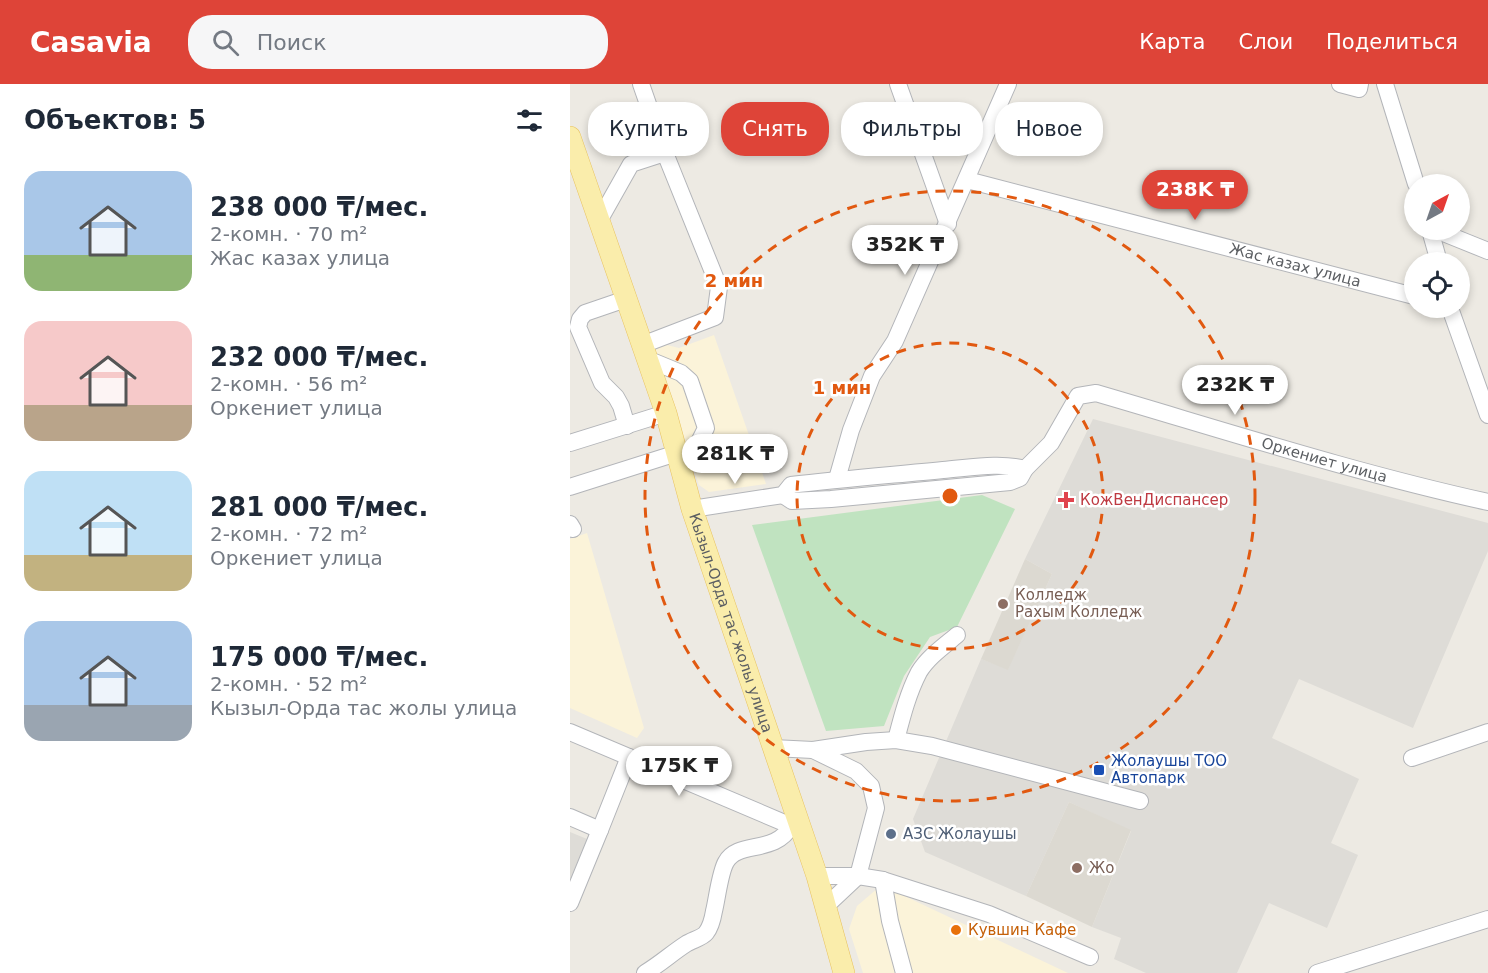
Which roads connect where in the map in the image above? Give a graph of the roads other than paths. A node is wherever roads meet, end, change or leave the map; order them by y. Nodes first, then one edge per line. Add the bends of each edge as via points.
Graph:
1 (641, 84) edge
2 (898, 84) edge
3 (1008, 84) edge
4 (1340, 84) edge
5 (1385, 84) edge
6 (1360, 87) edge
7 (647, 102) edge
8 (570, 137) edge
9 (656, 156) edge
10 (666, 156) edge
11 (1413, 174) edge
12 (967, 180) junction
13 (600, 219) junction
14 (948, 224) junction
15 (1461, 240) edge
16 (1488, 251) edge
17 (1404, 293) edge
18 (626, 299) junction
19 (1454, 318) edge
20 (645, 352) junction
21 (666, 413) junction
22 (1488, 415) edge
23 (627, 426) junction
24 (570, 443) edge
25 (678, 459) junction
26 (1025, 469) junction
27 (837, 479) junction
28 (570, 487) edge
29 (783, 495) junction
30 (1488, 502) edge
31 (692, 509) junction
32 (957, 635) dead end
33 (570, 732) edge
34 (1488, 732) edge
35 (897, 740) junction
36 (772, 748) junction
37 (813, 750) junction
38 (629, 757) junction
39 (1412, 758) dead end
40 (1140, 801) dead end
41 (570, 817) edge
42 (796, 828) junction
43 (600, 830) junction
44 (817, 876) junction
45 (858, 876) junction
46 (883, 880) junction
47 (570, 903) edge
48 (826, 906) junction
49 (1488, 919) edge
50 (1090, 957) dead end
51 (645, 973) edge
52 (844, 973) edge
53 (903, 973) edge
54 (1317, 973) edge

1 - 7 street
2 - 14 street
3 - 12 street
4 - 6 street
5 - 11 street
8 - 13 main road, Кызыл-Орда тас жолы улица
9 - 13 street via 631,164
10 - 20 street via 719,287 715,317
12 - 14 street
12 - 17 street, Жас казах улица
13 - 18 main road, Кызыл-Орда тас жолы улица
14 - 27 street via 895,341 872,376
15 - 16 street
18 - 20 main road, Кызыл-Орда тас жолы улица
18 - 23 street via 585,313 578,327 602,383 621,406
19 - 22 street
20 - 21 main road, Кызыл-Орда тас жолы улица
20 - 25 street via 690,381 706,428 699,442
21 - 23 street
21 - 25 main road, Кызыл-Орда тас жолы улица
23 - 24 street
25 - 28 street
25 - 31 main road, Кызыл-Орда тас жолы улица
26 - 27 street, Оркениет улица via 981,467
26 - 29 street, Оркениет улица via 1020,478 1003,483 831,499 792,501
26 - 30 street, Оркениет улица via 1051,443 1078,396 1096,393 1354,469
27 - 29 street, Оркениет улица via 791,485
29 - 31 street, Оркениет улица
31 - 36 main road, Кызыл-Орда тас жолы улица
32 - 35 street via 920,671
33 - 38 street
34 - 39 street
35 - 37 street
35 - 40 street
36 - 37 street
36 - 42 main road, Кызыл-Орда тас жолы улица
37 - 45 street via 856,771 871,786 876,808
38 - 42 street
38 - 43 street
41 - 43 street
42 - 44 main road, Кызыл-Орда тас жолы улица
42 - 51 street via 775,843 734,854 726,862 706,933
43 - 47 street
44 - 45 street
44 - 48 main road, Кызыл-Орда тас жолы улица
45 - 46 street
45 - 48 street
46 - 50 street via 989,914
46 - 53 street
48 - 52 main road, Кызыл-Орда тас жолы улица
49 - 54 street

